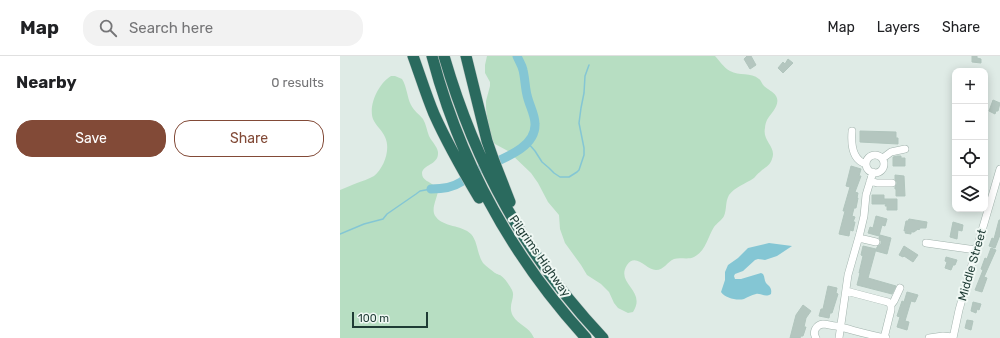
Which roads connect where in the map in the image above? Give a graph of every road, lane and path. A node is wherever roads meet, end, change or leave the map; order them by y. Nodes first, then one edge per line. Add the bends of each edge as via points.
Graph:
1 (413, 56) edge
2 (432, 56) edge
3 (444, 56) edge
4 (466, 56) edge
5 (852, 131) dead end
6 (905, 149) dead end
7 (883, 158) junction
8 (464, 162) junction
9 (866, 164) junction
10 (1000, 169) edge
11 (873, 172) junction
12 (494, 175) junction
13 (870, 181) junction
14 (892, 183) dead end
15 (859, 238) junction
16 (876, 242) dead end
17 (926, 242) dead end
18 (976, 250) junction
19 (900, 288) dead end
20 (846, 291) junction
21 (891, 305) junction
22 (841, 327) junction
23 (586, 338) edge
24 (603, 338) edge
25 (816, 338) edge
26 (839, 338) edge
27 (885, 338) edge
28 (928, 338) edge
29 (953, 338) edge

1 - 8 highway via 447,140
2 - 8 highway
3 - 12 highway via 479,154
4 - 12 highway via 490,149
5 - 9 street via 854,153
6 - 7 street via 891,152
7 - 9 street via 872,155 867,158
7 - 11 street via 883,169
8 - 23 highway, Pilgrims Highway via 476,185 539,281
9 - 11 street
10 - 18 street, Middle Street
11 - 13 street
12 - 24 highway, Pilgrims Highway via 545,268
13 - 14 street
13 - 15 street
15 - 16 street
15 - 20 street
17 - 18 street
18 - 29 street, Middle Street
19 - 21 street
20 - 21 street
20 - 22 street
21 - 27 street
22 - 25 street via 821,325 814,331
22 - 26 street
22 - 27 street
28 - 29 street

